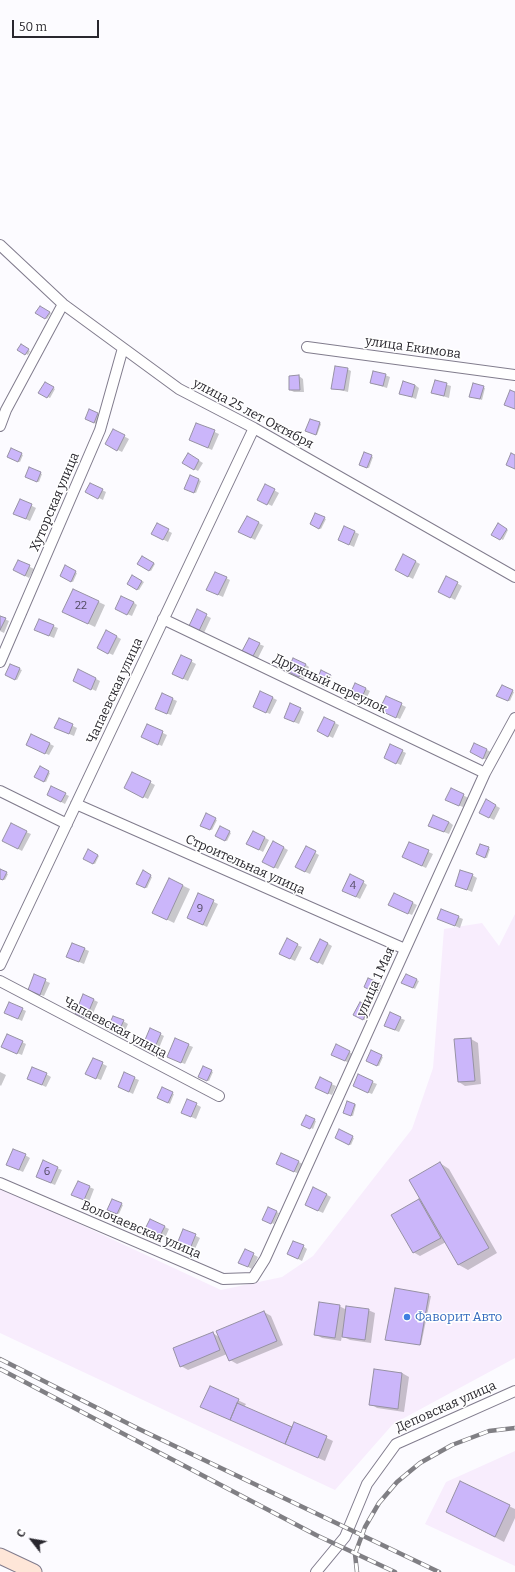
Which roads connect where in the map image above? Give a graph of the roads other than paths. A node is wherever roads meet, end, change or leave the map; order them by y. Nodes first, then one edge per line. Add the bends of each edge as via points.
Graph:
1 (0, 245) edge
2 (63, 304) junction
3 (307, 347) dead end
4 (123, 348) junction
5 (515, 375) edge
6 (0, 426) edge
7 (254, 428) junction
8 (515, 577) edge
9 (163, 619) junction
10 (0, 662) edge
11 (515, 718) edge
12 (485, 773) junction
13 (0, 791) edge
14 (76, 804) junction
15 (67, 824) junction
16 (405, 948) junction
17 (0, 965) edge
18 (0, 981) edge
19 (219, 1096) dead end
20 (0, 1183) edge
21 (265, 1258) joint
22 (515, 1391) edge
23 (0, 1556) edge
24 (34, 1572) edge
25 (316, 1572) edge

1 - 2 street, улица 25 лет Октября
2 - 4 street, улица 25 лет Октября
2 - 6 street via 6,410
3 - 5 street, улица Екимова
4 - 7 street, улица 25 лет Октября via 179,390
4 - 10 street, Хуторская улица via 100,430
7 - 8 street, улица 25 лет Октября
7 - 9 street, Чапаевская улица
9 - 12 street, Дружный переулок
9 - 14 street, Чапаевская улица
11 - 12 street, улица 1 Мая
12 - 16 street, улица 1 Мая
13 - 15 street
14 - 15 street, Чапаевская улица
14 - 16 street, Строительная улица
15 - 17 street, Чапаевская улица
16 - 21 street, улица 1 Мая
18 - 19 street, Чапаевская улица
20 - 21 street, Волочаевская улица via 223,1279 253,1278
22 - 25 street, Деповская улица via 396,1444 367,1484 345,1537
23 - 24 main road

